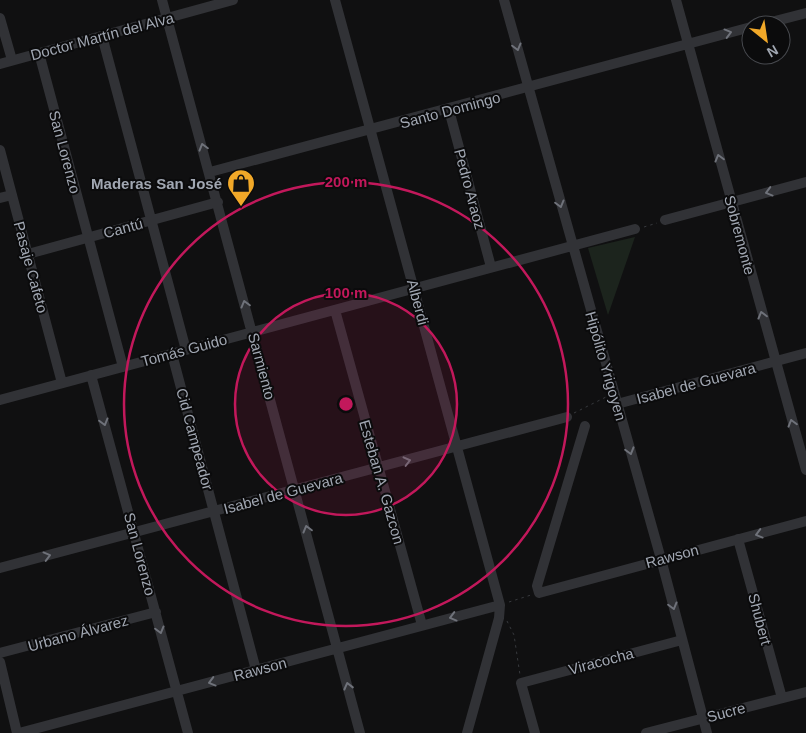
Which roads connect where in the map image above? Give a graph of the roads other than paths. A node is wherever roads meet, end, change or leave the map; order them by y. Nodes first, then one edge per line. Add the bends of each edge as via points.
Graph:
1 (162, 0) edge
2 (233, 0) edge
3 (335, 0) edge
4 (504, 0) edge
5 (676, 0) edge
6 (806, 13) edge
7 (791, 17) edge
8 (0, 18) edge
9 (167, 19) junction
10 (741, 30) edge
11 (102, 36) junction
12 (688, 45) junction
13 (39, 53) junction
14 (12, 60) junction
15 (0, 64) edge
16 (528, 89) junction
17 (449, 110) junction
18 (370, 131) junction
19 (0, 150) edge
20 (210, 172) junction
21 (806, 182) edge
22 (12, 195) junction
23 (0, 198) edge
24 (218, 202) junction
25 (731, 202) junction
26 (152, 220) junction
27 (665, 220) road end
28 (635, 229) road end
29 (88, 237) junction
30 (572, 247) junction
31 (28, 254) junction
32 (492, 267) junction
33 (414, 288) junction
34 (335, 310) junction
35 (252, 332) junction
36 (186, 350) junction
37 (806, 353) edge
38 (172, 354) junction
39 (775, 362) junction
40 (123, 367) junction
41 (92, 375) junction
42 (62, 383) junction
43 (0, 400) edge
44 (617, 404) junction
45 (567, 417) road end
46 (586, 426) dead end
47 (457, 448) junction
48 (378, 468) junction
49 (806, 470) edge
50 (296, 489) junction
51 (214, 510) junction
52 (806, 522) edge
53 (135, 532) junction
54 (738, 539) junction
55 (660, 559) junction
56 (0, 568) edge
57 (500, 604) junction
58 (156, 612) junction
59 (422, 626) junction
60 (682, 640) junction
61 (339, 648) junction
62 (0, 653) edge
63 (0, 662) edge
64 (256, 670) junction
65 (177, 691) junction
66 (806, 692) edge
67 (782, 698) junction
68 (702, 718) junction
69 (18, 733) edge
70 (188, 733) edge
71 (360, 733) edge
72 (467, 733) edge
73 (535, 733) edge
74 (646, 733) edge
75 (707, 733) edge

1 - 9 street, Sarmiento
2 - 9 street, Doctor Martín del Alva
3 - 18 street, Alberdi
4 -> 16 street, Hipólito Yrigoyen
5 - 12 street, Sobremonte
6 - 7 street
8 - 14 street
9 - 11 street, Doctor Martín del Alva
20 -> 9 street, Sarmiento
12 -> 10 street, Santo Domingo
11 - 13 street, Doctor Martín del Alva
11 - 26 street
12 - 16 street, Santo Domingo
25 -> 12 street, Sobremonte
13 - 14 street, Doctor Martín del Alva
13 - 29 street, San Lorenzo
14 - 15 street, Doctor Martín del Alva
16 - 17 street, Santo Domingo
16 -> 30 street, Hipólito Yrigoyen
17 - 18 street, Santo Domingo
17 - 32 street, Pedro Araoz
18 - 20 street, Santo Domingo
18 - 33 street, Alberdi
19 - 22 street, Pasaje Cafeto
20 - 24 street, Sarmiento
21 -> 25 street
22 - 23 street
22 - 31 street, Pasaje Cafeto
24 - 26 street, Cantú
35 -> 24 street, Sarmiento
25 - 27 street
39 -> 25 street, Sobremonte
26 - 29 street, Cantú
26 - 36 street
28 - 30 street, Tomás Guido
29 - 31 street, Cantú
29 - 40 street, San Lorenzo
30 - 32 street, Tomás Guido
30 - 44 street, Hipólito Yrigoyen
31 - 42 street, Pasaje Cafeto
32 - 33 street, Tomás Guido
33 - 34 street, Tomás Guido
33 - 47 street, Alberdi
34 - 35 street, Tomás Guido
34 - 48 street, Esteban A. Gazcon
35 - 36 street, Tomás Guido
35 - 50 street, Sarmiento
36 - 38 street, Tomás Guido
37 - 39 street, Isabel de Guevara
38 - 40 street, Tomás Guido
38 - 51 street, Cid Campeador
39 - 44 street, Isabel de Guevara
49 -> 39 street, Sobremonte
40 - 41 street, Tomás Guido
41 - 42 street, Tomás Guido
41 -> 53 street, San Lorenzo
42 - 43 street, Tomás Guido
44 -> 55 street, Hipólito Yrigoyen
45 - 47 street, Isabel de Guevara
46 - 55 street, Rawson via 537,586 539,593
48 -> 47 street, Isabel de Guevara
47 - 57 street, Alberdi
48 - 50 street, Isabel de Guevara
48 - 59 street, Esteban A. Gazcon
50 - 51 street, Isabel de Guevara
61 -> 50 street, Sarmiento
51 - 53 street, Isabel de Guevara
51 - 64 street, Cid Campeador
52 -> 54 street, Rawson
56 -> 53 street, Isabel de Guevara
53 - 58 street, San Lorenzo
54 - 55 street, Rawson
54 - 67 street, Shubert
55 -> 60 street, Hipólito Yrigoyen
57 -> 59 street, Rawson
57 - 72 street via 499,618
58 - 62 street, Urbano Álvarez
58 -> 65 street, San Lorenzo
59 - 61 street, Rawson
60 - 68 street, Hipólito Yrigoyen
60 - 73 street, Viracocha via 521,683
61 - 64 street, Rawson
71 -> 61 street, Sarmiento
63 - 69 street
64 -> 65 street, Rawson
65 - 69 street, Rawson
65 - 70 street, San Lorenzo
66 - 67 street, Sucre
67 - 68 street, Sucre
68 - 74 street, Sucre
68 - 75 street, Hipólito Yrigoyen

